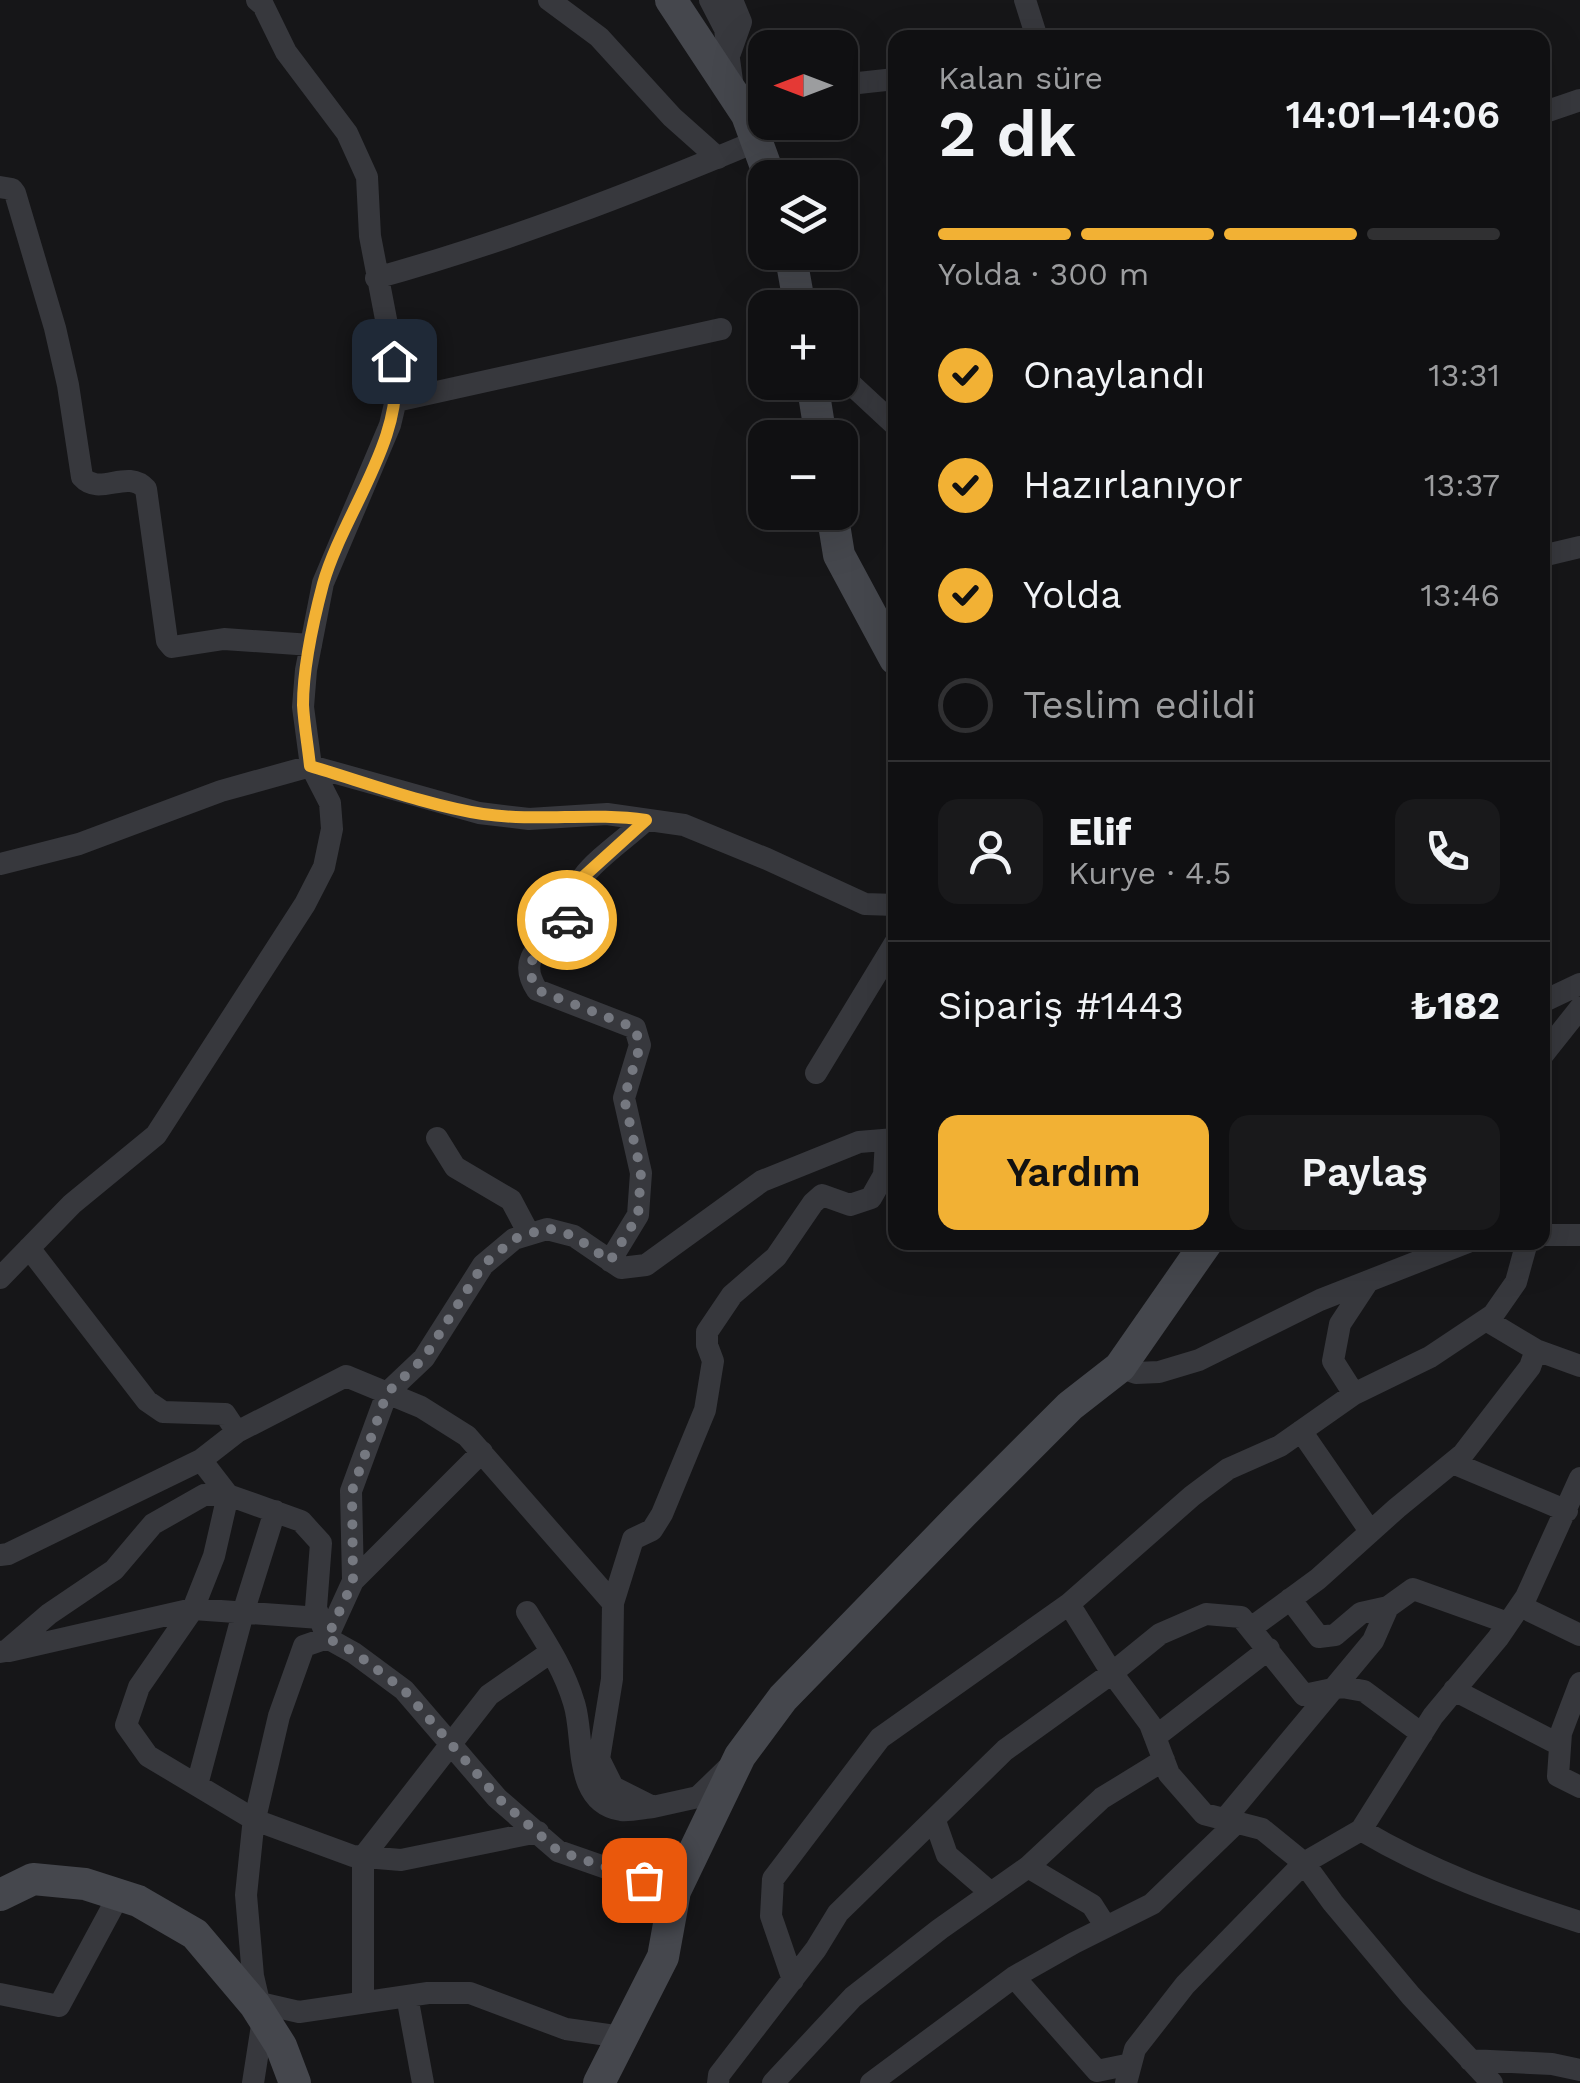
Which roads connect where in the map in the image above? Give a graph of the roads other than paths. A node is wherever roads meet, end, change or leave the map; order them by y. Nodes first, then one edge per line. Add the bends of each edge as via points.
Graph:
1 (257, 0) edge
2 (549, 0) edge
3 (670, 0) edge
4 (710, 0) edge
5 (732, 0) edge
6 (1026, 0) edge
7 (1035, 30) edge
8 (729, 56) junction
9 (888, 80) edge
10 (858, 83) edge
11 (748, 90) edge
12 (748, 92) edge
13 (1580, 100) edge
14 (1550, 110) edge
15 (757, 141) joint
16 (718, 158) junction
17 (764, 160) edge
18 (0, 187) edge
19 (376, 278) junction
20 (721, 329) dead end
21 (858, 390) edge
22 (396, 401) junction
23 (888, 418) edge
24 (834, 530) edge
25 (1580, 547) edge
26 (1550, 554) edge
27 (311, 645) junction
28 (888, 645) edge
29 (310, 766) junction
30 (646, 820) junction
31 (0, 864) edge
32 (888, 905) edge
33 (888, 955) edge
34 (1580, 984) edge
35 (1550, 998) edge
36 (1580, 1008) edge
37 (1550, 1039) edge
38 (816, 1073) dead end
39 (438, 1138) dead end
40 (888, 1140) edge
41 (888, 1155) edge
42 (530, 1234) junction
43 (1550, 1235) edge
44 (1580, 1235) edge
45 (29, 1248) junction
46 (1200, 1250) edge
47 (1431, 1250) edge
48 (1450, 1250) edge
49 (1525, 1250) edge
50 (610, 1261) junction
51 (1422, 1262) junction
52 (0, 1278) edge
53 (1367, 1283) junction
54 (1486, 1320) junction
55 (1536, 1350) junction
56 (1580, 1366) edge
57 (1120, 1367) junction
58 (387, 1393) junction
59 (1354, 1394) junction
60 (1301, 1430) junction
61 (237, 1432) junction
62 (482, 1452) junction
63 (201, 1460) junction
64 (1453, 1463) junction
65 (1580, 1478) edge
66 (228, 1495) junction
67 (275, 1511) junction
68 (1567, 1511) junction
69 (1370, 1531) junction
70 (0, 1555) edge
71 (353, 1582) junction
72 (1290, 1599) junction
73 (613, 1603) junction
74 (1068, 1604) junction
75 (1388, 1607) junction
76 (193, 1610) junction
77 (527, 1612) dead end
78 (243, 1613) junction
79 (1514, 1614) junction
80 (323, 1628) junction
81 (1251, 1628) junction
82 (1580, 1635) edge
83 (1269, 1649) junction
84 (3, 1652) edge
85 (551, 1652) junction
86 (1112, 1674) junction
87 (1580, 1682) edge
88 (1335, 1689) junction
89 (1454, 1690) junction
90 (1422, 1734) junction
91 (1155, 1737) junction
92 (1560, 1745) junction
93 (452, 1746) junction
94 (740, 1756) junction
95 (1164, 1760) junction
96 (197, 1785) junction
97 (1580, 1788) edge
98 (653, 1807) junction
99 (255, 1820) junction
100 (935, 1821) junction
101 (1230, 1822) junction
102 (1361, 1830) junction
103 (538, 1832) junction
104 (363, 1857) junction
105 (1304, 1863) junction
106 (1028, 1867) junction
107 (679, 1884) junction
108 (992, 1893) junction
109 (0, 1895) edge
110 (119, 1895) junction
111 (1580, 1922) edge
112 (1106, 1927) junction
113 (1014, 1978) junction
114 (794, 1980) junction
115 (0, 1994) edge
116 (408, 1996) junction
117 (363, 2002) junction
118 (262, 2011) junction
119 (622, 2037) junction
120 (1470, 2060) junction
121 (1580, 2070) edge
122 (1129, 2073) edge
123 (1094, 2077) edge
124 (253, 2083) edge
125 (295, 2083) edge
126 (423, 2083) edge
127 (599, 2083) edge
128 (718, 2083) edge
129 (774, 2083) edge
130 (872, 2083) edge
131 (1492, 2083) edge

1 - 19 street via 286,52 346,132 367,178
2 - 16 street via 599,37
3 - 12 street
4 - 8 street
5 - 8 street via 741,22
6 - 7 street
8 - 11 street
9 - 10 street
13 - 14 street
15 - 16 street
15 - 17 street
16 - 19 street
18 - 27 street via 15,193 54,328 82,478 98,486 128,480 146,488 167,641 172,647 224,639
19 - 22 street
20 - 22 street
21 - 23 street
22 - 27 street via 323,583
24 - 28 street via 838,556
25 - 26 street
27 - 29 street via 303,706
29 - 30 street via 479,814
29 - 31 street
29 - 45 street via 330,804 332,829 324,867 305,904 156,1135
30 - 32 street via 684,825 865,904
30 - 50 street via 582,878 567,920 530,959 537,990 635,1028 640,1046 624,1098 641,1172 638,1216
33 - 38 street
34 - 35 street
36 - 37 street
39 - 42 street via 454,1167 511,1200
40 - 50 street via 859,1142 762,1181 646,1265 621,1268
41 - 73 street via 871,1198 850,1204 822,1195 707,1332 713,1362 706,1410 662,1514 652,1530 633,1539
42 - 50 street via 547,1228 574,1236
42 - 58 street via 483,1265 424,1358
43 - 44 street
45 - 52 street
45 - 61 street via 147,1402 163,1412 224,1414
46 - 57 street
47 - 51 street
48 - 51 street
49 - 54 street via 1516,1282
51 - 53 street
53 - 57 street via 1199,1360 1159,1372
53 - 59 street via 1340,1324 1334,1360
54 - 55 street
54 - 59 street
55 - 56 street
55 - 64 street via 1530,1367
57 - 94 street via 1070,1406 963,1513 783,1698
58 - 61 street via 346,1376
58 - 62 street via 421,1407
58 - 71 street via 352,1491
59 - 60 street
60 - 69 street
60 - 74 street via 1228,1469
61 - 63 street
62 - 71 street
62 - 73 street
63 - 66 street
63 - 70 street
64 - 68 street
64 - 69 street
65 - 68 street
66 - 67 street
66 - 76 street
66 - 84 street via 204,1495 153,1524 114,1570
67 - 78 street
67 - 80 street via 302,1520 322,1543 316,1608
68 - 79 street
69 - 72 street
71 - 80 street
72 - 75 street via 1319,1637 1335,1635 1360,1613
72 - 81 street
73 - 98 street via 612,1680 599,1759 613,1786
74 - 86 street
74 - 114 street via 880,1738 772,1879 771,1916
75 - 79 street via 1413,1589
75 - 88 street via 1373,1641
76 - 78 street
76 - 84 street
76 - 96 street via 138,1686 126,1725 148,1756
77 - 85 street
78 - 80 street
78 - 96 street
79 - 82 street
79 - 89 street
80 - 93 street via 404,1690
80 - 99 street via 304,1646 279,1716
81 - 83 street
81 - 86 street via 1241,1616 1206,1614 1160,1634
83 - 88 street via 1304,1695
83 - 91 street
85 - 93 street via 489,1695
85 - 98 street via 576,1706 582,1767 599,1800 620,1810
86 - 91 street
86 - 100 street via 1005,1750
87 - 92 street
88 - 90 street via 1364,1691
88 - 101 street
89 - 90 street
89 - 92 street
90 - 102 street
91 - 95 street
92 - 97 street via 1558,1776
93 - 103 street
93 - 104 street
94 - 98 street via 698,1797
94 - 107 street
95 - 101 street via 1204,1814
95 - 106 street via 1102,1798
96 - 99 street
99 - 104 street
99 - 118 street via 246,1895
100 - 108 street via 947,1855
100 - 114 street via 838,1914
101 - 105 street via 1262,1829
101 - 112 street via 1152,1904
102 - 105 street
102 - 111 street via 1503,1898
103 - 104 street via 401,1860
103 - 107 street via 558,1851 644,1880
104 - 117 street
105 - 120 street
105 - 122 street via 1184,1985 1135,2048
106 - 108 street
106 - 112 street via 1092,1905
107 - 119 street via 663,1957
108 - 129 street via 853,1997
109 - 110 street via 34,1879
110 - 115 street via 60,2006
110 - 118 street via 194,1934
112 - 113 street
113 - 123 street
113 - 130 street
114 - 128 street
116 - 117 street
116 - 119 street via 470,1993 566,2029
116 - 126 street
117 - 118 street
118 - 124 street
118 - 125 street
119 - 127 street
120 - 121 street
120 - 131 street
122 - 123 street

